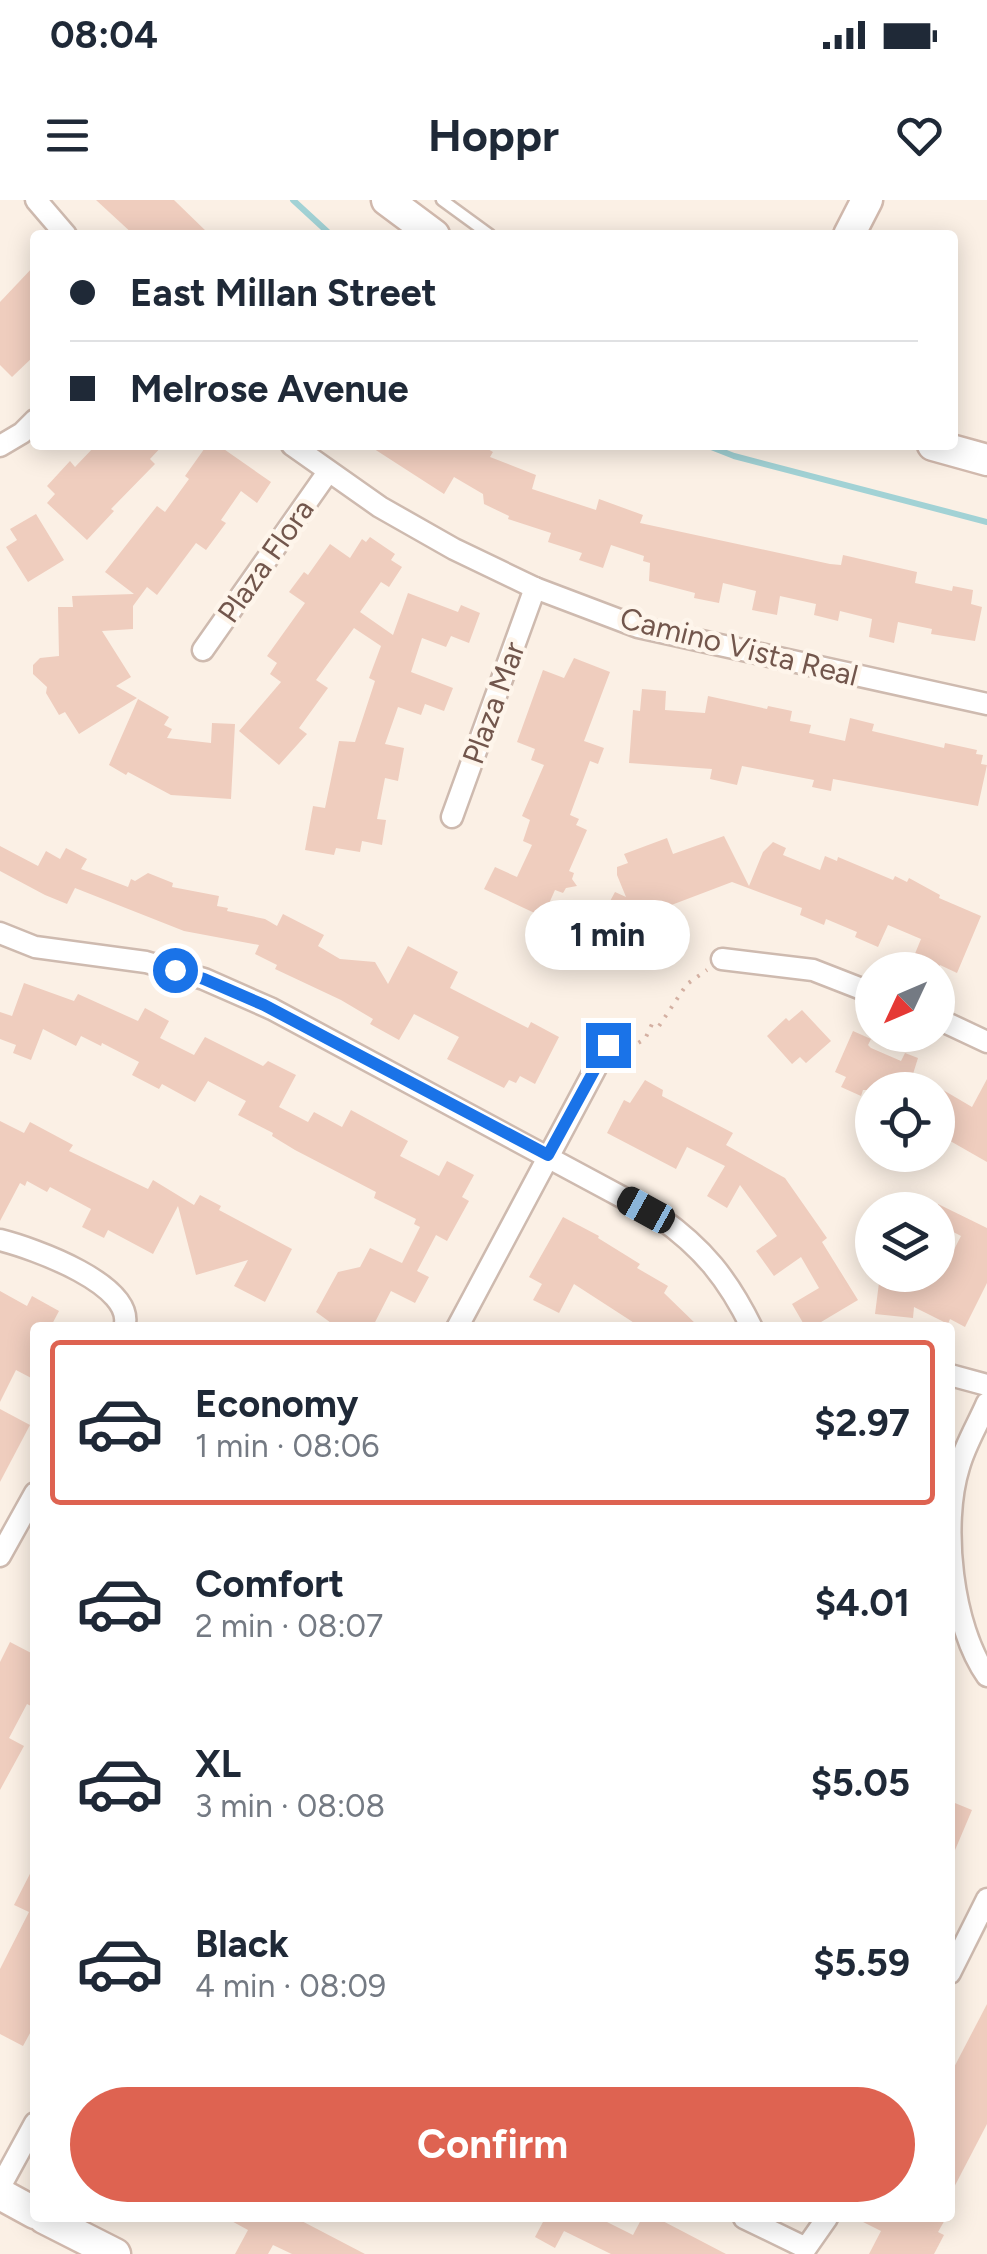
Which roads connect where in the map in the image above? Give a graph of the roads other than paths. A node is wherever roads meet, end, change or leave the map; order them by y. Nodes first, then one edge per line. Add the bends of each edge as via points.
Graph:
1 (36, 200) edge
2 (387, 200) edge
3 (442, 200) edge
4 (868, 200) edge
5 (62, 230) edge
6 (427, 230) edge
7 (483, 230) edge
8 (852, 230) edge
9 (30, 425) edge
10 (0, 446) edge
11 (299, 450) edge
12 (950, 450) edge
13 (987, 460) edge
14 (328, 472) junction
15 (536, 588) junction
16 (203, 650) dead end
17 (987, 704) edge
18 (452, 818) dead end
19 (0, 933) edge
20 (722, 959) dead end
21 (855, 986) edge
22 (955, 1027) edge
23 (987, 1042) edge
24 (608, 1045) dead end
25 (548, 1155) junction
26 (0, 1240) edge
27 (125, 1322) edge
28 (460, 1322) edge
29 (749, 1322) edge
30 (955, 1375) edge
31 (987, 1385) edge
32 (987, 1403) edge
33 (30, 1500) edge
34 (955, 1506) edge
35 (2, 1548) edge
36 (955, 1572) edge
37 (987, 1676) edge
38 (987, 1899) edge
39 (955, 1962) edge
40 (30, 2132) edge
41 (0, 2191) edge
42 (30, 2209) edge
43 (52, 2222) edge
44 (752, 2222) edge
45 (824, 2222) edge
46 (115, 2254) edge

1 - 5 street
2 - 6 street
3 - 7 lane
4 - 8 street
9 - 10 street
11 - 14 street, Camino Vista Real
12 - 13 street
14 - 15 street, Camino Vista Real via 423,532
14 - 16 street, Plaza Flora
15 - 17 street, Camino Vista Real via 638,627
15 - 18 street, Plaza Mar
19 - 25 street via 34,948 146,962 204,979
20 - 21 street via 814,970
22 - 23 street
24 - 25 street
25 - 28 street
25 - 29 street via 694,1242
26 - 27 street via 101,1282 118,1298
30 - 31 street
32 - 34 street via 959,1466
33 - 35 street
36 - 37 street via 962,1619
38 - 39 street
40 - 41 street
41 - 42 street
43 - 46 street
44 - 45 street via 806,2248

